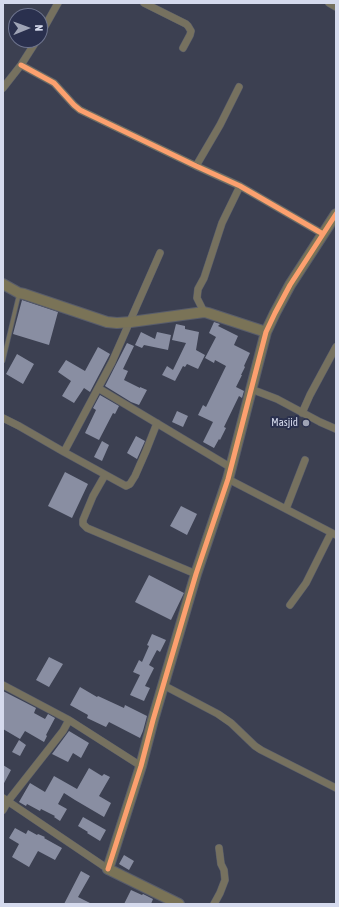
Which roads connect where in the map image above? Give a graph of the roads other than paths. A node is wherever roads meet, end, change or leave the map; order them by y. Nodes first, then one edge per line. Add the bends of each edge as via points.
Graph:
1 (58, 3) edge
2 (144, 3) edge
3 (330, 3) edge
4 (336, 7) edge
5 (48, 20) edge
6 (31, 48) edge
7 (183, 48) dead end
8 (21, 65) junction
9 (239, 87) dead end
10 (3, 88) edge
11 (196, 166) junction
12 (240, 186) junction
13 (336, 214) edge
14 (323, 234) junction
15 (160, 253) dead end
16 (3, 284) edge
17 (19, 293) junction
18 (204, 312) junction
19 (131, 322) junction
20 (266, 332) junction
21 (336, 347) edge
22 (3, 361) edge
23 (98, 388) junction
24 (251, 389) junction
25 (302, 413) junction
26 (3, 418) edge
27 (157, 423) junction
28 (336, 428) edge
29 (64, 452) junction
30 (305, 460) dead end
31 (230, 467) junction
32 (105, 475) junction
33 (228, 479) junction
34 (286, 509) junction
35 (334, 534) edge
36 (196, 574) junction
37 (290, 605) dead end
38 (3, 685) edge
39 (163, 685) junction
40 (69, 720) junction
41 (141, 766) junction
42 (336, 788) edge
43 (6, 800) edge
44 (3, 810) edge
45 (219, 848) dead end
46 (108, 869) junction
47 (179, 904) edge
48 (214, 904) edge

1 - 5 street
2 - 7 street via 188,26 191,31
3 - 4 street
6 - 8 street
8 - 10 street
8 - 11 street via 54,83 80,110
9 - 11 street
11 - 12 street
12 - 14 street
12 - 18 street via 222,223 198,289 197,298
13 - 14 street
14 - 20 street via 290,285
15 - 19 street
16 - 17 street
17 - 19 street via 107,322
17 - 22 lane
18 - 19 street
18 - 20 street
19 - 23 street
20 - 24 street
21 - 25 street
23 - 27 street
23 - 29 street
24 - 25 street via 277,399
24 - 31 street
25 - 28 street
26 - 29 street
27 - 31 street
27 - 32 street via 130,484 126,486
29 - 32 street
30 - 34 street
31 - 33 street
32 - 36 street via 93,496 83,524 87,528
33 - 34 street
33 - 36 street
34 - 35 street
35 - 37 street via 306,583
36 - 39 street
38 - 40 street
39 - 41 street
39 - 42 street via 218,714 261,750
40 - 41 street
40 - 43 street via 63,731
41 - 46 street
43 - 44 street
43 - 46 street
45 - 48 street via 225,880
46 - 47 street

